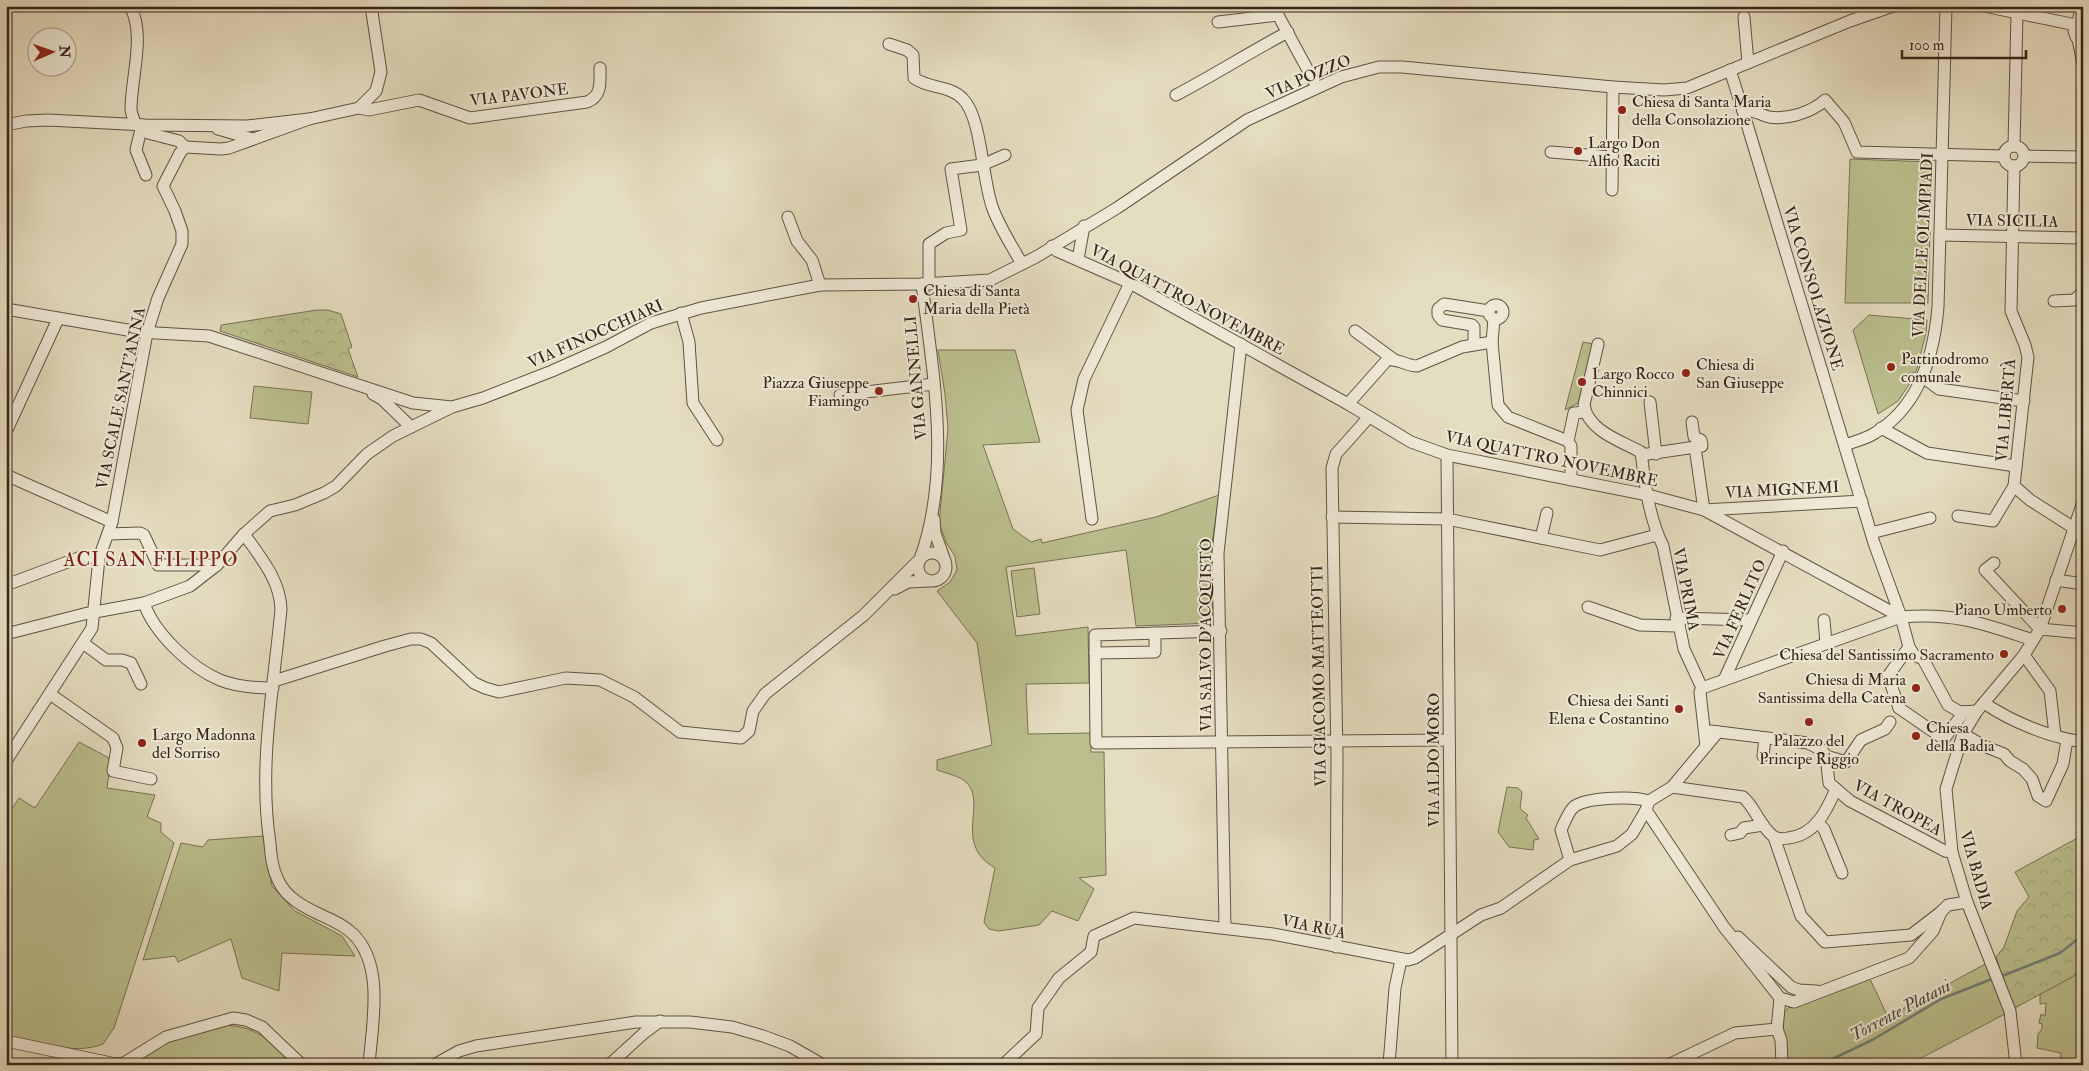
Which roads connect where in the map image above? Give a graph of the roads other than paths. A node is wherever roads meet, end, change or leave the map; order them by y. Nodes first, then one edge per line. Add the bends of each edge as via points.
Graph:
1 (130, 6) edge
2 (371, 6) edge
3 (1893, 6) edge
4 (1946, 6) edge
5 (1984, 6) edge
6 (2081, 6) edge
7 (2016, 13) junction
8 (1744, 17) dead end
9 (1218, 22) dead end
10 (2079, 31) edge
11 (1288, 32) junction
12 (889, 44) dead end
13 (1748, 63) junction
14 (2083, 64) edge
15 (600, 68) dead end
16 (1730, 70) junction
17 (2083, 86) edge
18 (1317, 87) junction
19 (1613, 88) junction
20 (1176, 95) dead end
21 (359, 108) junction
22 (1742, 111) junction
23 (309, 118) junction
24 (6, 125) edge
25 (207, 126) junction
26 (247, 126) junction
27 (142, 127) junction
28 (253, 140) junction
29 (2014, 143) junction
30 (185, 148) junction
31 (1551, 152) dead end
32 (1942, 154) junction
33 (1005, 155) dead end
34 (2000, 156) junction
35 (2027, 156) junction
36 (1612, 157) junction
37 (2082, 159) edge
38 (982, 165) junction
39 (2014, 169) junction
40 (146, 175) dead end
41 (1612, 190) dead end
42 (788, 217) dead end
43 (1084, 226) junction
44 (1940, 235) junction
45 (2012, 236) junction
46 (2083, 238) edge
47 (1052, 246) junction
48 (1078, 259) junction
49 (1022, 264) junction
50 (926, 284) junction
51 (1130, 284) junction
52 (820, 285) junction
53 (2083, 292) edge
54 (2054, 301) dead end
55 (6, 310) edge
56 (681, 313) junction
57 (58, 319) junction
58 (1355, 331) dead end
59 (147, 333) junction
60 (1492, 342) junction
61 (1241, 344) junction
62 (1474, 344) junction
63 (1598, 344) dead end
64 (1393, 359) junction
65 (1923, 377) junction
66 (934, 384) junction
67 (360, 387) junction
68 (840, 395) dead end
69 (2024, 401) junction
70 (1650, 402) dead end
71 (413, 403) junction
72 (1348, 404) junction
73 (452, 407) junction
74 (1585, 412) junction
75 (1368, 417) junction
76 (1692, 422) dead end
77 (414, 426) junction
78 (1881, 428) junction
79 (6, 432) edge
80 (717, 440) dead end
81 (1568, 441) junction
82 (1846, 445) junction
83 (1695, 448) junction
84 (1656, 454) junction
85 (1447, 455) junction
86 (1641, 455) junction
87 (2016, 466) junction
88 (6, 475) edge
89 (1571, 480) junction
90 (2014, 486) junction
91 (1648, 495) junction
92 (933, 499) junction
93 (1862, 501) junction
94 (2082, 505) edge
95 (1704, 510) junction
96 (1547, 512) dead end
97 (1958, 516) dead end
98 (1332, 517) junction
99 (1092, 518) dead end
100 (1930, 518) dead end
101 (1447, 519) junction
102 (112, 522) junction
103 (2074, 528) junction
104 (108, 534) junction
105 (244, 534) junction
106 (1872, 534) junction
107 (1658, 535) junction
108 (1541, 538) junction
109 (1783, 551) junction
110 (99, 558) junction
111 (919, 560) junction
112 (221, 562) junction
113 (1994, 563) dead end
114 (946, 564) junction
115 (2057, 577) junction
116 (929, 581) junction
117 (2083, 584) edge
118 (6, 585) edge
119 (885, 596) junction
120 (1588, 607) dead end
121 (146, 608) junction
122 (94, 612) junction
123 (1902, 617) junction
124 (1751, 620) junction
125 (1824, 620) dead end
126 (1676, 622) junction
127 (2037, 627) junction
128 (1221, 631) junction
129 (1155, 633) junction
130 (2083, 633) edge
131 (6, 634) edge
132 (2033, 640) junction
133 (83, 643) junction
134 (1826, 643) junction
135 (1909, 647) junction
136 (1095, 653) junction
137 (2024, 656) junction
138 (1724, 680) junction
139 (141, 684) dead end
140 (274, 685) junction
141 (1702, 688) junction
142 (50, 694) junction
143 (1981, 707) junction
144 (1964, 712) junction
145 (1895, 714) junction
146 (1704, 730) junction
147 (1718, 732) junction
148 (1963, 734) junction
149 (2055, 735) junction
150 (1764, 738) junction
151 (1449, 740) junction
152 (2067, 740) junction
153 (1337, 741) junction
154 (1222, 742) junction
155 (2083, 742) edge
156 (1706, 746) junction
157 (1763, 756) dead end
158 (1826, 756) junction
159 (6, 761) edge
160 (151, 779) dead end
161 (1672, 787) junction
162 (1836, 789) junction
163 (1648, 806) junction
164 (1817, 822) junction
165 (1763, 825) junction
166 (1731, 835) dead end
167 (1774, 837) junction
168 (1952, 852) junction
169 (1570, 860) junction
170 (1842, 873) dead end
171 (1967, 902) junction
172 (1941, 912) junction
173 (1225, 927) junction
174 (1450, 934) junction
175 (1336, 947) junction
176 (1401, 960) junction
177 (1758, 962) junction
178 (1791, 986) junction
179 (1827, 990) junction
180 (1784, 1000) junction
181 (661, 1020) junction
182 (1777, 1029) junction
183 (6, 1041) edge
184 (1782, 1064) edge
185 (302, 1065) edge
186 (369, 1065) edge
187 (434, 1065) edge
188 (609, 1065) edge
189 (823, 1065) edge
190 (1003, 1065) edge
191 (1389, 1065) edge
192 (1452, 1065) edge
193 (1668, 1065) edge
194 (2016, 1065) edge

1 - 27 street via 135,20 136,66 131,109
2 - 21 street via 380,82 371,98
3 - 13 street, VIA POZZO
4 - 32 street, VIA DELLE OLIMPIADI
5 - 7 street
6 - 10 street
7 - 10 street
7 - 29 street
8 - 13 street
9 - 11 street via 1278,15
10 - 14 street
11 - 18 street
11 - 20 street
12 - 38 street via 913,55 914,78 950,90 965,101 977,132
13 - 16 street, VIA POZZO
15 - 21 street, VIA PAVONE via 598,94 587,102 476,118 464,117 419,100 369,110
16 - 19 street, VIA POZZO via 1687,88
16 - 22 street, VIA CONSOLAZIONE
17 - 37 street
18 - 19 street, VIA POZZO via 1360,71 1387,67 1461,71
18 - 43 street, VIA POZZO via 1247,120 1117,208
19 - 36 street
21 - 23 street, VIA PAVONE
22 - 32 street via 1748,109 1770,117 1797,115 1816,108 1826,100 1844,122 1857,152
22 - 82 street, VIA CONSOLAZIONE
23 - 26 street
23 - 28 street
24 - 27 street via 48,120
25 - 26 street
25 - 27 street
25 - 28 street
26 - 28 street via 253,131
27 - 30 street via 179,141
27 - 40 street via 136,150
28 - 30 street via 220,150
29 - 34 street
29 - 35 street
30 - 59 street, VIA SCALE SANT'ANNA via 163,186 180,225 182,244 158,298
31 - 36 street
32 - 34 street
32 - 44 street, VIA DELLE OLIMPIADI
33 - 38 street
34 - 39 street
35 - 37 street
35 - 39 street
36 - 41 street
38 - 49 street via 993,209
38 - 50 street, VIA GANNELLI via 951,169 961,230 946,233 930,244
39 - 45 street, VIA LIBERTÀ
42 - 52 street via 797,241 812,260
43 - 47 street, VIA POZZO
43 - 48 street
44 - 45 street, VIA SICILIA
44 - 65 street, VIA DELLE OLIMPIADI via 1936,335
45 - 46 street, VIA SICILIA
45 - 69 street, VIA LIBERTÀ via 2011,311 2028,358
47 - 48 street, VIA QUATTRO NOVEMBRE
47 - 49 street, VIA FINOCCHIARI
48 - 51 street, VIA QUATTRO NOVEMBRE
49 - 50 street, VIA FINOCCHIARI via 990,280
50 - 52 street, VIA FINOCCHIARI
50 - 66 street, VIA GANNELLI
51 - 61 street, VIA QUATTRO NOVEMBRE
51 - 99 street via 1084,379 1077,410
52 - 56 street, VIA FINOCCHIARI
53 - 54 street via 2074,300
55 - 57 street
56 - 73 street, VIA FINOCCHIARI via 651,323 552,371
56 - 80 street via 689,342 692,402
57 - 59 street
57 - 79 street
58 - 64 street
59 - 67 street via 209,336
59 - 102 street, VIA SCALE SANT'ANNA
60 - 62 street
60 - 62 street via 1491,315 1444,304 1438,309 1442,320 1472,325
60 - 81 street via 1501,411 1508,418
61 - 72 street, VIA QUATTRO NOVEMBRE
61 - 128 street, VIA SALVO D'ACQUISTO via 1218,553
62 - 64 street via 1417,366
63 - 74 street
64 - 72 street via 1387,360
65 - 69 street via 1939,389
65 - 78 street, VIA DELLE OLIMPIADI via 1906,404
66 - 68 street
66 - 92 street, VIA GANNELLI via 938,439
67 - 71 street
67 - 77 street via 382,399
69 - 87 street, VIA LIBERTÀ
70 - 84 street
71 - 73 street
71 - 77 street
72 - 75 street, VIA QUATTRO NOVEMBRE
73 - 77 street, VIA FINOCCHIARI
74 - 81 street via 1574,413
74 - 86 street via 1594,425 1641,452
75 - 85 street, VIA QUATTRO NOVEMBRE via 1411,442
75 - 98 street, VIA GIACOMO MATTEOTTI via 1348,438 1333,461
76 - 83 street via 1694,437 1701,440 1702,446
77 - 105 street, VIA FINOCCHIARI via 367,454 336,486 309,500 270,511
78 - 82 street, VIA DELLE OLIMPIADI
78 - 87 street via 1927,453
81 - 89 street via 1571,446
82 - 93 street, VIA CONSOLAZIONE
83 - 84 street
83 - 95 street
84 - 86 street
85 - 89 street, VIA QUATTRO NOVEMBRE
85 - 101 street, VIA ALDO MORO
86 - 91 street, VIA PRIMA
87 - 90 street, VIA LIBERTÀ
88 - 102 street
89 - 91 street, VIA QUATTRO NOVEMBRE
90 - 97 street, VIA LIBERTÀ via 1993,521
90 - 103 street
91 - 95 street, VIA QUATTRO NOVEMBRE
91 - 107 street, VIA PRIMA
92 - 111 street, VIA GANNELLI
92 - 114 street, VIA GANNELLI via 934,526
93 - 95 street, VIA MIGNEMI
93 - 106 street, VIA CONSOLAZIONE
94 - 103 street, VIA BADIA
95 - 109 street, VIA QUATTRO NOVEMBRE
96 - 108 street
98 - 101 street
98 - 153 street, VIA GIACOMO MATTEOTTI
100 - 106 street
101 - 108 street
101 - 151 street, VIA ALDO MORO
102 - 104 street, VIA SCALE SANT'ANNA
103 - 115 street, VIA BADIA
104 - 110 street, VIA SCALE SANT'ANNA
104 - 112 street via 144,535 158,565
105 - 112 street, VIA FINOCCHIARI
105 - 140 street via 275,580 280,595
106 - 123 street, VIA CONSOLAZIONE
107 - 108 street via 1600,550
107 - 126 street, VIA PRIMA via 1663,546
109 - 123 street, VIA QUATTRO NOVEMBRE
109 - 124 street, VIA FERLITO
110 - 118 street via 81,557
110 - 122 street, VIA SCALE SANT'ANNA
111 - 114 street via 924,554 934,552 944,558
111 - 116 street via 918,571
111 - 119 street
112 - 121 street, VIA FINOCCHIARI via 190,586
113 - 127 street via 1985,570
114 - 116 street via 940,578
115 - 117 street
115 - 127 street, VIA BADIA
116 - 119 street via 908,582
119 - 140 street via 848,630 765,694 753,711 749,731 741,738 680,732 620,688 593,678 566,678 499,692 485,688 474,683 431,643 421,639 385,646
120 - 126 street via 1640,624
121 - 122 street, VIA FINOCCHIARI
121 - 140 street via 158,630 206,673 236,684
122 - 131 street, VIA FINOCCHIARI
122 - 133 street, VIA SCALE SANT'ANNA via 92,628
123 - 132 street via 1928,614 1962,618
123 - 134 street
123 - 135 street, VIA CONSOLAZIONE
124 - 126 street
124 - 138 street, VIA FERLITO
125 - 134 street
126 - 141 street, VIA PRIMA via 1688,662
127 - 130 street
127 - 132 street, VIA BADIA
128 - 129 street
128 - 154 street, VIA SALVO D'ACQUISTO
129 - 136 street via 1095,635
129 - 136 street via 1155,652
132 - 137 street, VIA BADIA
133 - 139 street via 106,660 131,663
133 - 142 street, VIA SCALE SANT'ANNA
134 - 138 street
135 - 144 street via 1914,655 1923,659 1948,705
135 - 145 street via 1888,676
136 - 154 street via 1096,743
137 - 143 street, VIA BADIA
137 - 149 street via 2050,690
138 - 141 street
140 - 186 street via 265,793 273,866 278,881 297,902 352,933 368,955 374,978
141 - 146 street
142 - 159 street, VIA SCALE SANT'ANNA
142 - 160 street via 113,738 117,748 113,771
143 - 144 street
143 - 148 street, VIA BADIA
143 - 149 street
144 - 145 street via 1944,739
145 - 158 street via 1885,729 1861,740 1846,762
146 - 147 street
146 - 156 street
147 - 150 street
147 - 156 street
148 - 152 street via 2004,754 2023,768 2032,779 2038,796 2046,801 2063,764
148 - 168 street, VIA BADIA via 1946,789
149 - 152 street
150 - 157 street
150 - 158 street via 1808,743 1822,750
151 - 153 street
151 - 174 street, VIA ALDO MORO
152 - 155 street
153 - 154 street
153 - 175 street, VIA GIACOMO MATTEOTTI
154 - 173 street, VIA SALVO D'ACQUISTO
156 - 161 street
158 - 162 street, VIA TROPEA via 1828,779
161 - 163 street
161 - 165 street via 1743,797
162 - 164 street via 1826,812
162 - 168 street, VIA TROPEA via 1850,800 1944,851
163 - 169 street via 1632,834 1618,846
163 - 169 street via 1641,798 1586,801 1573,807 1561,830
163 - 177 street via 1724,927 1749,946
164 - 167 street via 1806,833 1787,838
164 - 170 street via 1824,829
165 - 166 street via 1744,828 1740,833
165 - 167 street
167 - 172 street via 1801,916 1825,942 1911,935
168 - 171 street, VIA BADIA
169 - 174 street via 1501,908 1481,915
171 - 172 street via 1948,905
171 - 194 street, VIA BADIA via 2010,1011
172 - 179 street via 1933,931 1909,958
173 - 175 street, VIA RUA
173 - 190 street, VIA RUA via 1134,918 1094,936 1090,952 1059,978 1038,1008 1036,1034
174 - 176 street via 1415,958
174 - 192 street, VIA ALDO MORO
175 - 176 street, VIA RUA
176 - 191 street via 1395,988
177 - 178 street
177 - 180 street
178 - 179 street via 1810,992
178 - 180 street
179 - 180 street
180 - 182 street
181 - 187 street via 476,1046
181 - 188 street
181 - 189 street via 732,1027 755,1033 790,1046
182 - 184 street
182 - 193 street via 1735,1033
183 - 185 street via 116,1064 124,1063 166,1037 233,1018 262,1027

